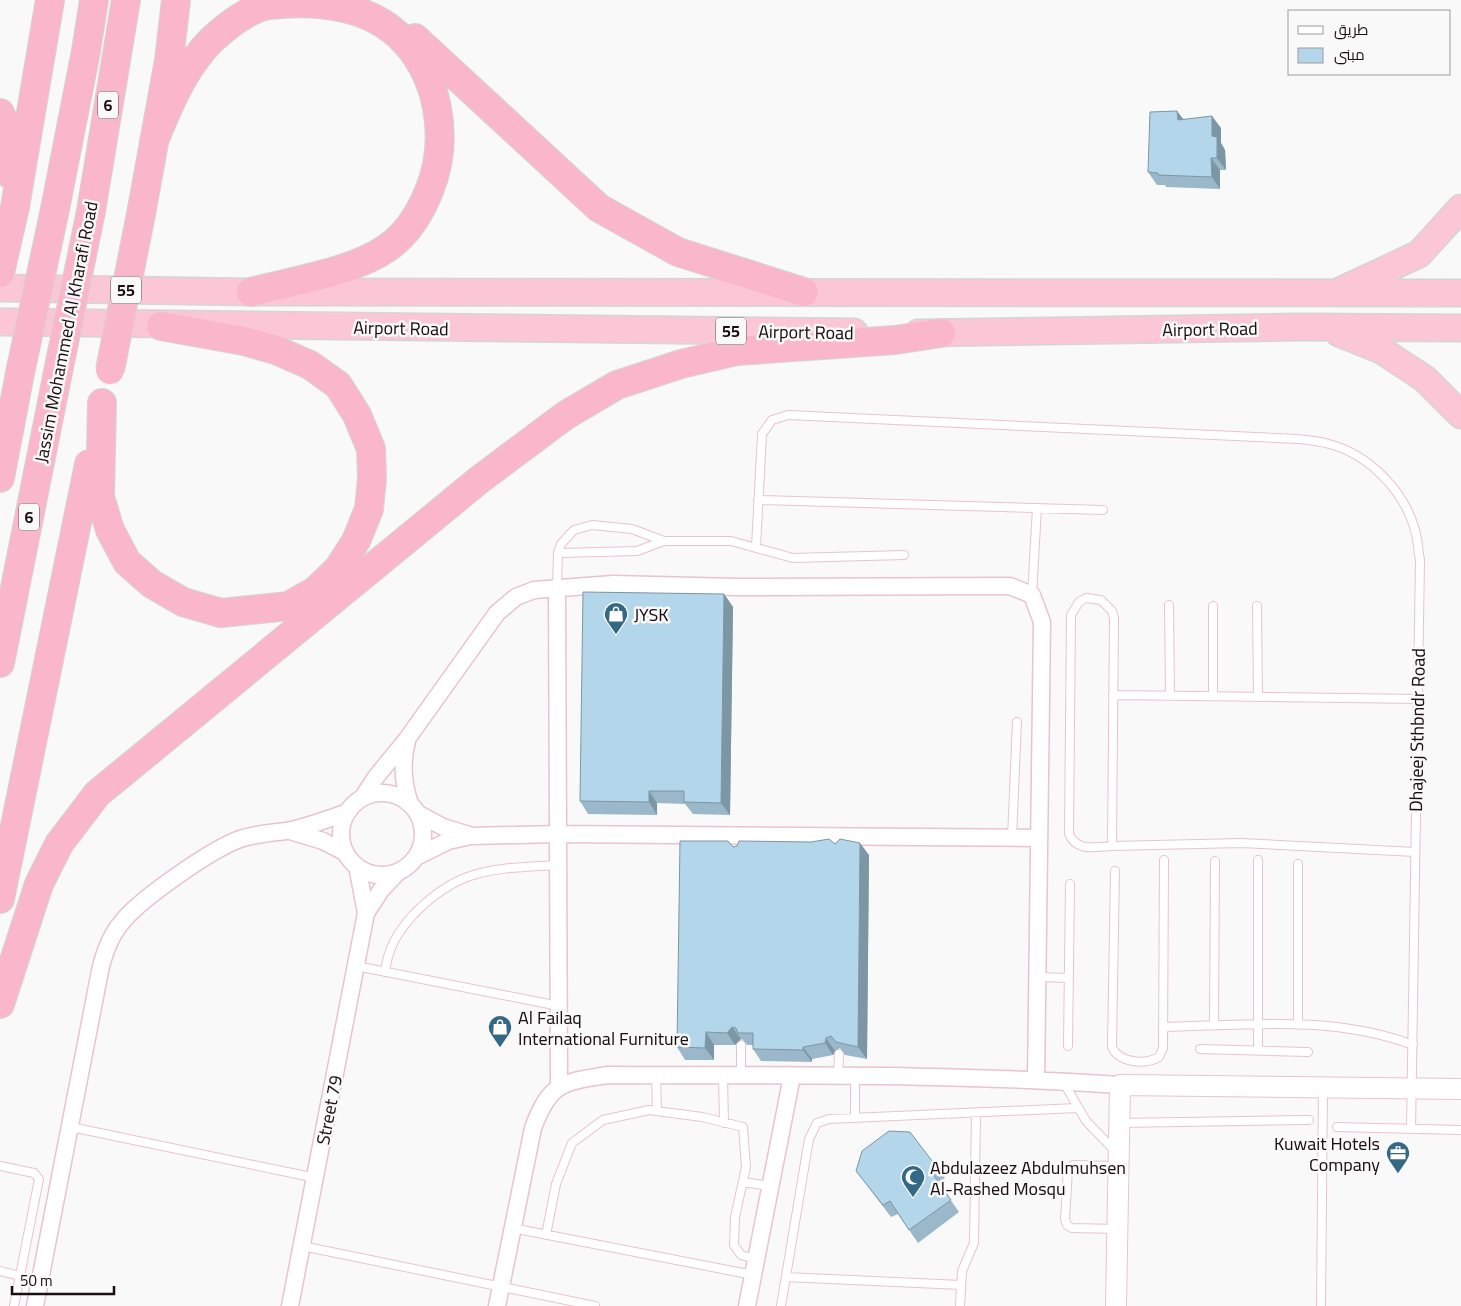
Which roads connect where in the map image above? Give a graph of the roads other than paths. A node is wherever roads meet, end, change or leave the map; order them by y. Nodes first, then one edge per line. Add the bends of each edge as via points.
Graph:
1 (50, 0) edge
2 (94, 0) edge
3 (126, 0) edge
4 (176, 0) edge
5 (373, 0) edge
6 (0, 114) edge
7 (154, 141) junction
8 (1461, 208) edge
9 (14, 210) junction
10 (0, 273) edge
11 (0, 288) edge
12 (251, 292) junction
13 (804, 292) junction
14 (1336, 293) junction
15 (1461, 293) edge
16 (0, 322) edge
17 (161, 326) junction
18 (1327, 328) junction
19 (1461, 328) edge
20 (941, 333) junction
21 (102, 404) junction
22 (1461, 415) edge
23 (0, 478) edge
24 (758, 500) junction
25 (1037, 508) junction
26 (1103, 510) dead end
27 (664, 541) junction
28 (756, 547) junction
29 (558, 553) junction
30 (904, 555) dead end
31 (557, 587) junction
32 (1032, 596) junction
33 (1169, 605) dead end
34 (1213, 606) dead end
35 (1257, 606) dead end
36 (0, 662) edge
37 (1113, 695) junction
38 (1170, 696) junction
39 (1213, 696) junction
40 (1258, 697) junction
41 (1418, 699) junction
42 (1016, 722) dead end
43 (407, 739) junction
44 (364, 797) junction
45 (414, 808) junction
46 (348, 812) junction
47 (286, 831) junction
48 (558, 834) junction
49 (471, 836) junction
50 (1012, 838) junction
51 (1039, 838) junction
52 (1112, 846) junction
53 (1415, 852) junction
54 (346, 853) junction
55 (416, 857) junction
56 (1164, 860) dead end
57 (1258, 860) dead end
58 (1215, 861) dead end
59 (1298, 864) dead end
60 (558, 865) junction
61 (357, 866) junction
62 (399, 871) junction
63 (1114, 871) dead end
64 (1070, 884) dead end
65 (0, 899) edge
66 (366, 913) junction
67 (356, 966) junction
68 (386, 972) junction
69 (1038, 977) junction
70 (1069, 978) junction
71 (0, 1004) edge
72 (559, 1006) junction
73 (1258, 1025) junction
74 (1298, 1025) junction
75 (1163, 1026) junction
76 (1214, 1026) junction
77 (1412, 1044) junction
78 (741, 1045) edge
79 (1068, 1046) dead end
80 (1200, 1049) dead end
81 (1258, 1051) junction
82 (1308, 1052) dead end
83 (839, 1054) edge
84 (656, 1075) junction
85 (723, 1076) junction
86 (741, 1076) junction
87 (792, 1076) junction
88 (838, 1077) junction
89 (855, 1077) junction
90 (1036, 1080) junction
91 (1063, 1081) junction
92 (1120, 1085) junction
93 (559, 1086) junction
94 (1323, 1087) junction
95 (1412, 1088) junction
96 (1461, 1088) edge
97 (1077, 1108) junction
98 (657, 1111) junction
99 (976, 1113) junction
100 (856, 1118) junction
101 (1309, 1120) dead end
102 (724, 1122) junction
103 (1119, 1123) junction
104 (71, 1127) junction
105 (1337, 1127) dead end
106 (1411, 1129) junction
107 (1460, 1130) dead end
108 (1119, 1160) junction
109 (0, 1166) edge
110 (316, 1178) junction
111 (743, 1182) junction
112 (770, 1186) junction
113 (512, 1228) junction
114 (1118, 1229) junction
115 (546, 1235) junction
116 (302, 1246) junction
117 (756, 1259) junction
118 (0, 1271) edge
119 (753, 1275) junction
120 (20, 1276) junction
121 (786, 1277) junction
122 (40, 1281) junction
123 (961, 1285) junction
124 (501, 1286) junction
125 (14, 1306) edge
126 (35, 1306) edge
127 (290, 1306) edge
128 (497, 1306) edge
129 (595, 1306) edge
130 (747, 1306) edge
131 (781, 1306) edge
132 (960, 1306) edge
133 (1116, 1306) edge
134 (1321, 1306) edge

1 - 9 highway
2 - 23 highway, Jassim Mohammed Al Kharafi Road / 6, bridge
3 - 36 highway, Jassim Mohammed Al Kharafi Road / 6, bridge via 91,211
4 - 7 highway
5 - 13 highway via 599,208 678,252
6 - 9 highway via 6,127
7 - 12 highway via 184,76 198,55 237,19 268,5 303,2 342,5 378,21 397,34 417,57 431,86 439,118 440,146 435,176 411,226 388,248 357,265
7 - 21 highway, bridge
8 - 14 highway via 1419,254
9 - 10 highway
11 - 12 highway, Airport Road / 55
12 - 13 highway, Airport Road / 55
13 - 14 highway, Airport Road / 55
14 - 15 highway, Airport Road / 55
16 - 17 highway, Airport Road / 55
17 - 20 highway, Airport Road / 55
17 - 21 highway via 276,350 310,364 338,385 357,415 371,449 372,478 369,509 356,541 338,569 315,590 288,606 221,613 183,602 152,584 127,562 110,530 100,498
18 - 19 highway, Airport Road / 55
18 - 20 highway, Airport Road / 55
18 - 22 highway via 1381,350 1403,364 1425,379
20 - 71 highway via 895,340 737,351 681,364 617,385 566,415 479,480 97,794 59,844 39,884
21 - 65 highway
24 - 25 lane
24 - 28 lane, Dhajeej Sthbndr Road
24 - 41 lane, Dhajeej Sthbndr Road via 762,434 772,420 788,415 1298,439 1330,444 1358,456 1383,476 1402,500 1415,529 1420,560
25 - 26 lane
25 - 32 lane
27 - 28 lane via 719,539
27 - 29 lane via 637,551
27 - 29 lane via 632,530 582,526 566,536
28 - 30 lane via 804,559
29 - 31 lane
31 - 32 street via 613,584 737,587 975,584 1010,586
31 - 43 street via 534,590 516,597 497,613
31 - 48 street
32 - 51 street via 1042,622
33 - 38 lane
34 - 39 lane
35 - 40 lane
37 - 38 lane
37 - 52 lane
37 - 52 lane via 1114,618 1101,600 1086,598 1079,602 1071,615 1068,827 1071,840 1082,847
38 - 39 lane
39 - 40 lane
40 - 41 lane
41 - 53 lane, Dhajeej Sthbndr Road
42 - 50 lane
43 - 44 street
43 - 45 street via 403,772
44 - 45 street via 393,794
44 - 46 street
45 - 49 street via 443,826
45 - 55 street via 423,830
46 - 47 street
46 - 54 street via 342,836
47 - 54 street via 317,839
47 - 104 street via 256,834 214,851 141,903 122,922 103,958
48 - 49 street
48 - 50 street via 742,840
48 - 60 street
49 - 55 street via 448,841
50 - 51 street
51 - 69 street
52 - 53 lane via 1241,843
53 - 77 lane, Dhajeej Sthbndr Road
54 - 61 street
55 - 62 street
56 - 75 lane
57 - 73 lane
58 - 76 lane
59 - 74 lane
60 - 68 lane via 480,871 448,885 400,930 389,950
60 - 72 street
61 - 62 street via 377,874
61 - 66 street, Street 79
62 - 66 street, Street 79
63 - 75 lane via 1114,1052 1123,1059 1154,1059 1162,1053
64 - 70 lane
66 - 67 street, Street 79
67 - 68 lane
67 - 110 street, Street 79
68 - 72 lane
69 - 70 lane
69 - 90 street
70 - 79 lane
72 - 93 street
73 - 74 lane
73 - 76 lane
73 - 81 lane
74 - 77 lane via 1322,1024 1360,1029
75 - 76 lane
77 - 95 lane, Dhajeej Sthbndr Road
78 - 86 lane
80 - 81 lane
81 - 82 lane
83 - 88 lane
84 - 85 street
84 - 93 street via 608,1075
84 - 98 lane
85 - 86 street
85 - 102 lane
86 - 87 street
87 - 88 street
87 - 112 street
88 - 89 street
89 - 90 street
89 - 100 lane
90 - 91 street
91 - 92 street
91 - 97 lane
92 - 94 street
92 - 103 street
93 - 113 street via 548,1095 532,1128
94 - 95 street
94 - 134 lane
95 - 96 street
95 - 106 lane, Dhajeej Sthbndr Road
97 - 99 lane
97 - 108 lane
98 - 102 lane
98 - 115 lane via 603,1120 572,1143 556,1184
99 - 100 lane
99 - 123 lane via 974,1243 962,1271
100 - 121 lane via 823,1120 810,1133
101 - 103 lane
102 - 111 lane via 743,1127 746,1167
103 - 108 street
104 - 110 lane
104 - 122 street
105 - 106 lane
106 - 107 lane
108 - 114 street
108 - 114 lane via 1074,1165 1068,1169 1065,1219 1072,1228
109 - 120 lane via 34,1173 39,1179
110 - 116 street, Street 79
111 - 112 lane
111 - 117 lane via 735,1217 734,1245 741,1255
112 - 117 street
113 - 115 lane
113 - 124 street
114 - 133 street
115 - 119 lane
116 - 124 lane
116 - 127 street, Street 79
117 - 119 street
118 - 120 lane
119 - 130 street
120 - 122 lane
120 - 125 lane
121 - 123 lane
121 - 131 lane
122 - 126 street
123 - 132 lane
124 - 128 street
124 - 129 lane

